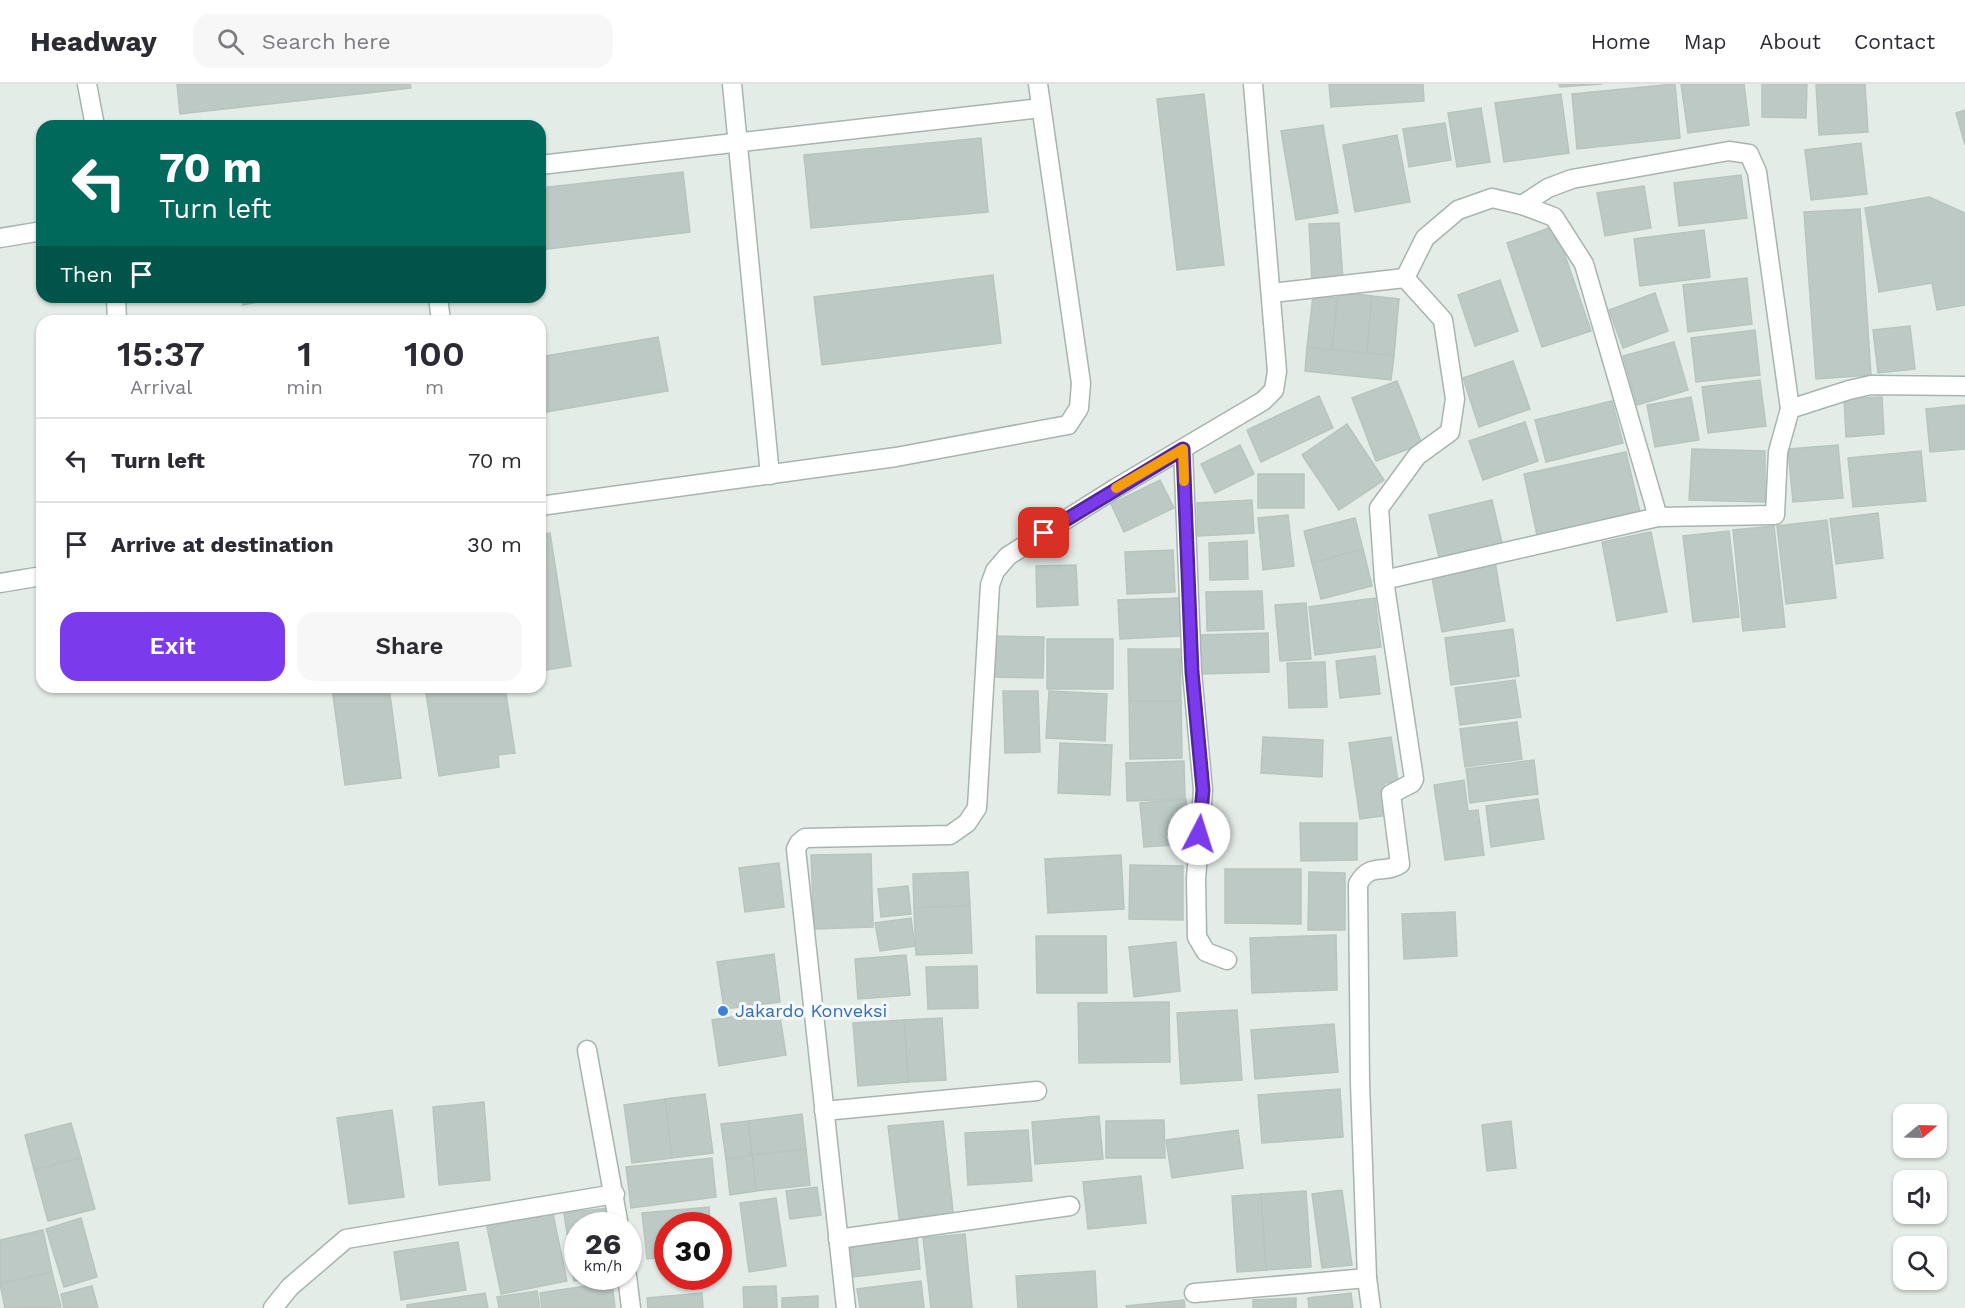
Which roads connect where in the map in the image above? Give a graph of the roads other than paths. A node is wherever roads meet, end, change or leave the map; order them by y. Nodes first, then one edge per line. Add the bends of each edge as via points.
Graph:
1 (87, 84) edge
2 (732, 84) edge
3 (1038, 84) edge
4 (1253, 84) edge
5 (1041, 108) junction
6 (94, 120) edge
7 (739, 141) junction
8 (546, 164) edge
9 (1522, 205) junction
10 (36, 232) edge
11 (0, 238) edge
12 (1405, 278) junction
13 (1272, 293) junction
14 (1965, 386) edge
15 (1790, 409) junction
16 (1183, 449) junction
17 (770, 475) junction
18 (546, 505) edge
19 (1658, 517) junction
20 (36, 577) edge
21 (1384, 580) junction
22 (0, 583) edge
23 (1227, 960) dead end
24 (587, 1050) dead end
25 (1038, 1091) dead end
26 (824, 1111) junction
27 (615, 1194) junction
28 (1070, 1206) dead end
29 (617, 1212) edge
30 (838, 1239) junction
31 (1367, 1278) junction
32 (629, 1290) edge
33 (1194, 1293) dead end
34 (273, 1308) edge
35 (631, 1308) edge
36 (846, 1308) edge
37 (1371, 1308) edge

1 - 6 street
2 - 7 street
3 - 5 street
4 - 13 street
5 - 7 street
5 - 17 street via 1081,383 1079,408 1068,425 896,457
7 - 8 street
7 - 17 street
9 - 12 street via 1492,198 1458,210 1425,238
9 - 15 street via 1548,188 1572,179 1729,151 1749,154 1757,172
9 - 19 street via 1554,217 1584,264
10 - 11 street
12 - 13 street
12 - 21 street via 1443,320 1455,399 1450,432 1417,456 1379,508
13 - 16 street via 1277,371 1274,390 1263,401
14 - 15 street via 1871,385
15 - 19 street via 1778,452 1774,515
16 - 23 street via 1192,672 1203,790 1196,879 1197,937 1206,952
16 - 26 street via 1008,556 995,571 990,585 977,808 967,823 950,835 805,838 799,843 796,849
17 - 18 street
19 - 21 street
20 - 22 street
21 - 31 street via 1414,778 1413,783 1391,794 1401,864 1371,870 1358,884
24 - 27 street
25 - 26 street
26 - 30 street
27 - 29 street
27 - 34 street via 346,1239 290,1287
28 - 30 street
30 - 36 street
31 - 33 street
31 - 37 street
32 - 35 street

